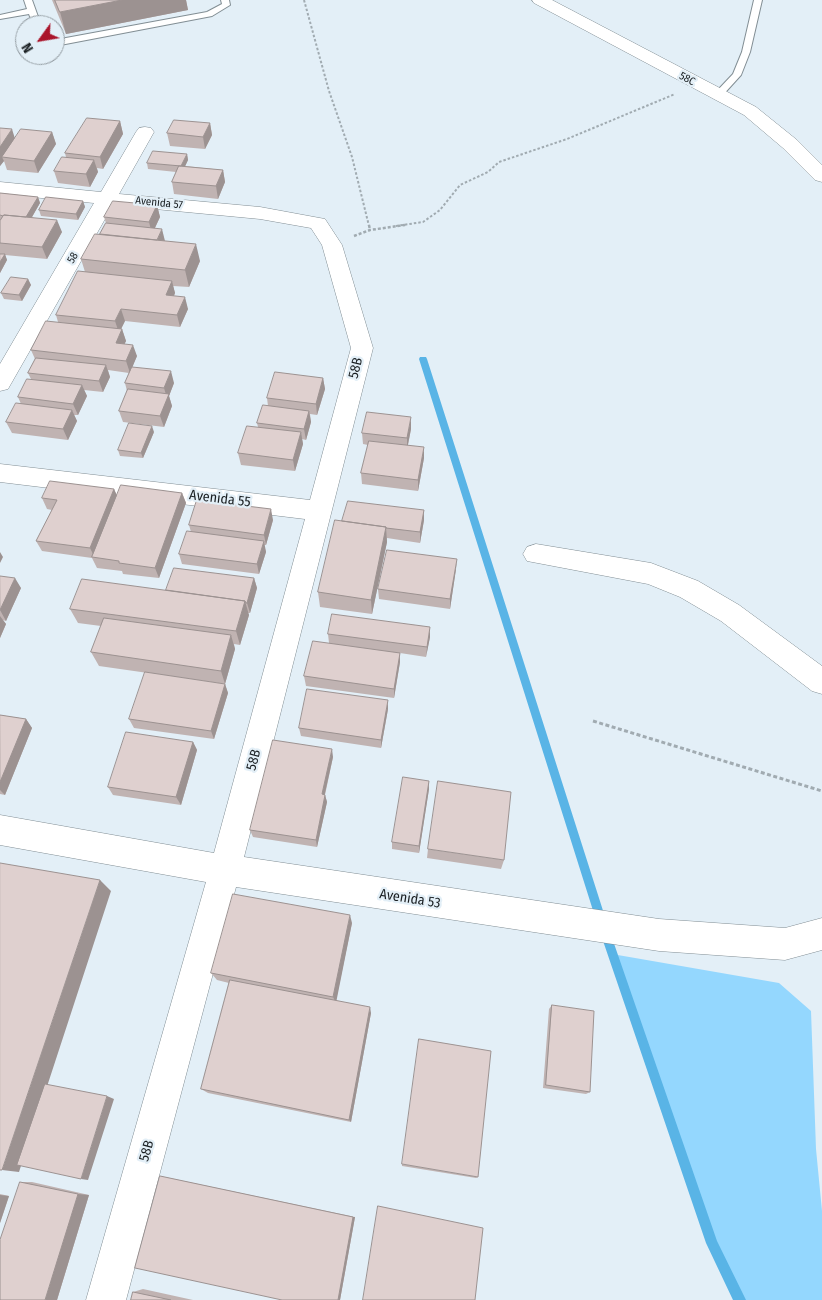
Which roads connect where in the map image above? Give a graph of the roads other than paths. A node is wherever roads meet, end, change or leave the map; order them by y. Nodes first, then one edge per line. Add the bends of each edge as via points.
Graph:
1 (28, 0) edge
2 (225, 0) edge
3 (540, 0) edge
4 (758, 0) edge
5 (31, 11) junction
6 (33, 15) edge
7 (0, 17) edge
8 (65, 41) edge
9 (718, 95) junction
10 (145, 132) dead end
11 (822, 176) edge
12 (0, 188) edge
13 (109, 198) junction
14 (318, 222) joint
15 (0, 383) edge
16 (0, 473) edge
17 (320, 511) junction
18 (536, 554) dead end
19 (822, 682) edge
20 (0, 830) edge
21 (225, 870) junction
22 (822, 934) edge
23 (106, 1300) edge

1 - 5 lane
2 - 8 lane via 226,5 209,14
3 - 9 street, 58C
4 - 9 lane via 737,75
5 - 6 lane
5 - 7 lane
9 - 11 street, 58C via 750,111
10 - 13 street, 58
12 - 13 street, Avenida 57
13 - 14 street, Avenida 57
13 - 15 street, 58
14 - 17 street, 58B via 332,245 362,348
16 - 17 street, Avenida 55
17 - 21 street, 58B
18 - 19 street via 651,574 689,589 730,613
20 - 21 street, Avenida 53
21 - 22 street, Avenida 53 via 659,935 785,944
21 - 23 street, 58B

